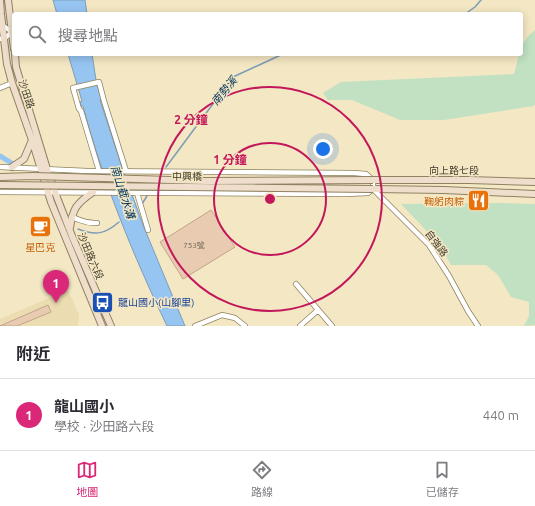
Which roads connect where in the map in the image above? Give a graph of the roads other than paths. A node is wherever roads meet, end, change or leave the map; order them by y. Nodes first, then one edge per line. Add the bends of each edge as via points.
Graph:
1 (0, 0) edge
2 (8, 0) edge
3 (1, 25) edge
4 (12, 32) junction
5 (2, 38) edge
6 (15, 56) edge
7 (12, 83) junction
8 (0, 88) edge
9 (32, 140) junction
10 (1, 167) edge
11 (12, 167) junction
12 (44, 168) junction
13 (99, 171) junction
14 (126, 171) junction
15 (0, 177) edge
16 (373, 180) junction
17 (535, 182) edge
18 (0, 185) edge
19 (373, 189) junction
20 (0, 192) edge
21 (56, 192) junction
22 (93, 192) junction
23 (48, 193) junction
24 (137, 193) junction
25 (535, 194) edge
26 (71, 217) junction
27 (97, 223) dead end
28 (70, 230) junction
29 (148, 230) dead end
30 (296, 284) dead end
31 (318, 310) junction
32 (102, 326) edge
33 (111, 326) edge
34 (195, 326) edge
35 (245, 326) edge
36 (300, 326) edge
37 (332, 326) edge
38 (478, 326) edge

1 - 3 main road, 沙田路
2 - 4 main road
3 - 4 street
3 - 5 main road, 沙田路
4 - 5 street
5 - 7 main road, 沙田路
6 - 12 main road, 沙田路
7 - 8 street
7 - 9 main road, 沙田路
9 - 11 main road via 24,159
9 - 12 main road, 沙田路
10 - 11 street
11 - 12 street
12 - 13 street
12 - 21 main road, 沙田路
12 - 23 main road, 沙田路
13 - 14 street
13 - 14 street via 72,88 99,82
14 - 16 street via 354,173 366,174
15 - 16 main road, 中興橋, bridge via 205,181
16 - 17 main road, 向上路七段
16 - 19 street
18 - 19 main road, 中興橋, bridge
19 - 24 street via 368,193 353,194
19 - 25 main road, 向上路七段
19 - 38 street, 自強路 via 429,245
20 - 23 street
21 - 22 street
21 - 23 street
21 - 28 main road, 沙田路六段
22 - 24 street
22 - 26 main road via 80,201
23 - 32 main road, 沙田路六段
24 - 29 street
26 - 27 street via 90,224
26 - 28 main road
28 - 33 main road, 沙田路六段
30 - 31 street
31 - 36 street
31 - 37 street
34 - 35 street via 222,315 235,318

